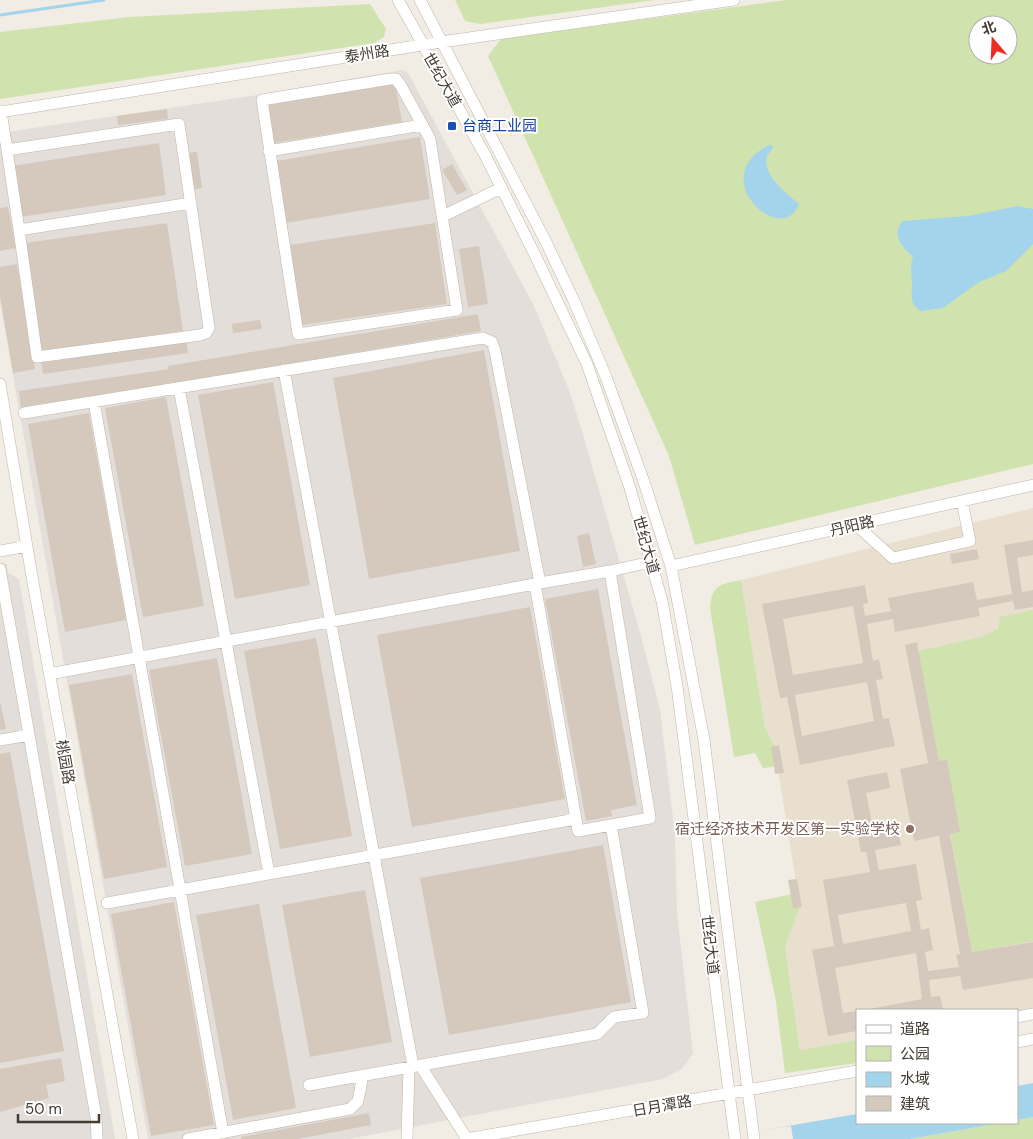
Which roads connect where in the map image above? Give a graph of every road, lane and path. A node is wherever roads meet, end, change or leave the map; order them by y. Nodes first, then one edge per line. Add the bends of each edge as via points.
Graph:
1 (398, 0) edge
2 (420, 0) edge
3 (734, 0) edge
4 (441, 42) junction
5 (422, 45) junction
6 (0, 111) edge
7 (422, 125) junction
8 (7, 150) junction
9 (269, 151) junction
10 (501, 188) junction
11 (191, 203) junction
12 (443, 216) junction
13 (19, 230) junction
14 (548, 245) junction
15 (534, 252) junction
16 (284, 370) junction
17 (0, 384) edge
18 (179, 388) junction
19 (94, 402) junction
20 (24, 413) dead end
21 (1033, 485) edge
22 (962, 501) junction
23 (856, 525) junction
24 (27, 546) junction
25 (0, 551) edge
26 (651, 562) junction
27 (671, 566) junction
28 (0, 569) edge
29 (610, 571) junction
30 (537, 584) junction
31 (330, 622) junction
32 (226, 641) junction
33 (139, 657) junction
34 (49, 674) junction
35 (29, 735) junction
36 (0, 740) edge
37 (576, 819) junction
38 (611, 825) junction
39 (374, 855) junction
40 (268, 874) junction
41 (180, 890) junction
42 (107, 903) dead end
43 (733, 971) junction
44 (714, 974) junction
45 (1033, 1014) edge
46 (1018, 1017) edge
47 (1033, 1039) edge
48 (1018, 1042) edge
49 (414, 1066) junction
50 (856, 1071) edge
51 (363, 1075) junction
52 (309, 1085) dead end
53 (748, 1092) junction
54 (729, 1094) junction
55 (223, 1133) junction
56 (97, 1139) edge
57 (133, 1139) edge
58 (188, 1139) edge
59 (407, 1139) edge
60 (467, 1139) edge
61 (735, 1139) edge
62 (754, 1139) edge

1 - 5 street, 世纪大道
2 - 4 street, 世纪大道
3 - 4 street, 泰州路
4 - 5 street, 泰州路
4 - 14 street, 世纪大道
5 - 6 street, 泰州路
5 - 10 street, 世纪大道
6 - 8 street
7 - 9 street
7 - 9 street via 396,79 271,98 262,100
7 - 12 street via 430,139
8 - 11 street via 179,124
8 - 13 street
9 - 12 street via 298,334 457,310
10 - 12 street
10 - 15 street, 世纪大道
11 - 13 street
11 - 13 street via 209,328 200,335 37,357
14 - 15 street
14 - 27 street, 世纪大道 via 606,377
15 - 26 street, 世纪大道 via 587,364 630,488
16 - 18 street
16 - 30 street via 483,338 492,342
16 - 31 street
17 - 24 street, 桃园路
18 - 19 street
18 - 32 street
19 - 20 street
19 - 33 street
21 - 22 street, 丹阳路
22 - 23 street, 丹阳路
22 - 23 street via 970,541 893,558
23 - 27 street, 丹阳路
24 - 25 street
24 - 34 street, 桃园路
26 - 29 street
26 - 44 street, 世纪大道 via 662,601 677,686
27 - 43 street, 世纪大道 via 704,740
28 - 35 street
29 - 30 street
29 - 38 street via 650,818
30 - 31 street
30 - 37 street
31 - 32 street
31 - 39 street
32 - 33 street
32 - 40 street
33 - 34 street
33 - 41 street
34 - 57 street, 桃园路
35 - 36 street
35 - 56 street via 96,1117
37 - 38 street via 578,831
37 - 39 street
38 - 49 street via 642,1013 614,1017 597,1034
39 - 40 street
39 - 49 street
40 - 41 street
41 - 42 street
41 - 55 street
43 - 44 street
43 - 53 street, 世纪大道
44 - 54 street, 世纪大道
45 - 46 street
47 - 48 street
49 - 51 street
49 - 59 street
49 - 60 street
50 - 53 street, 日月潭路
51 - 52 street
51 - 55 street via 358,1101 350,1109
53 - 54 street, 日月潭路
53 - 62 street, 世纪大道
54 - 60 street, 日月潭路
54 - 61 street, 世纪大道
55 - 58 street

